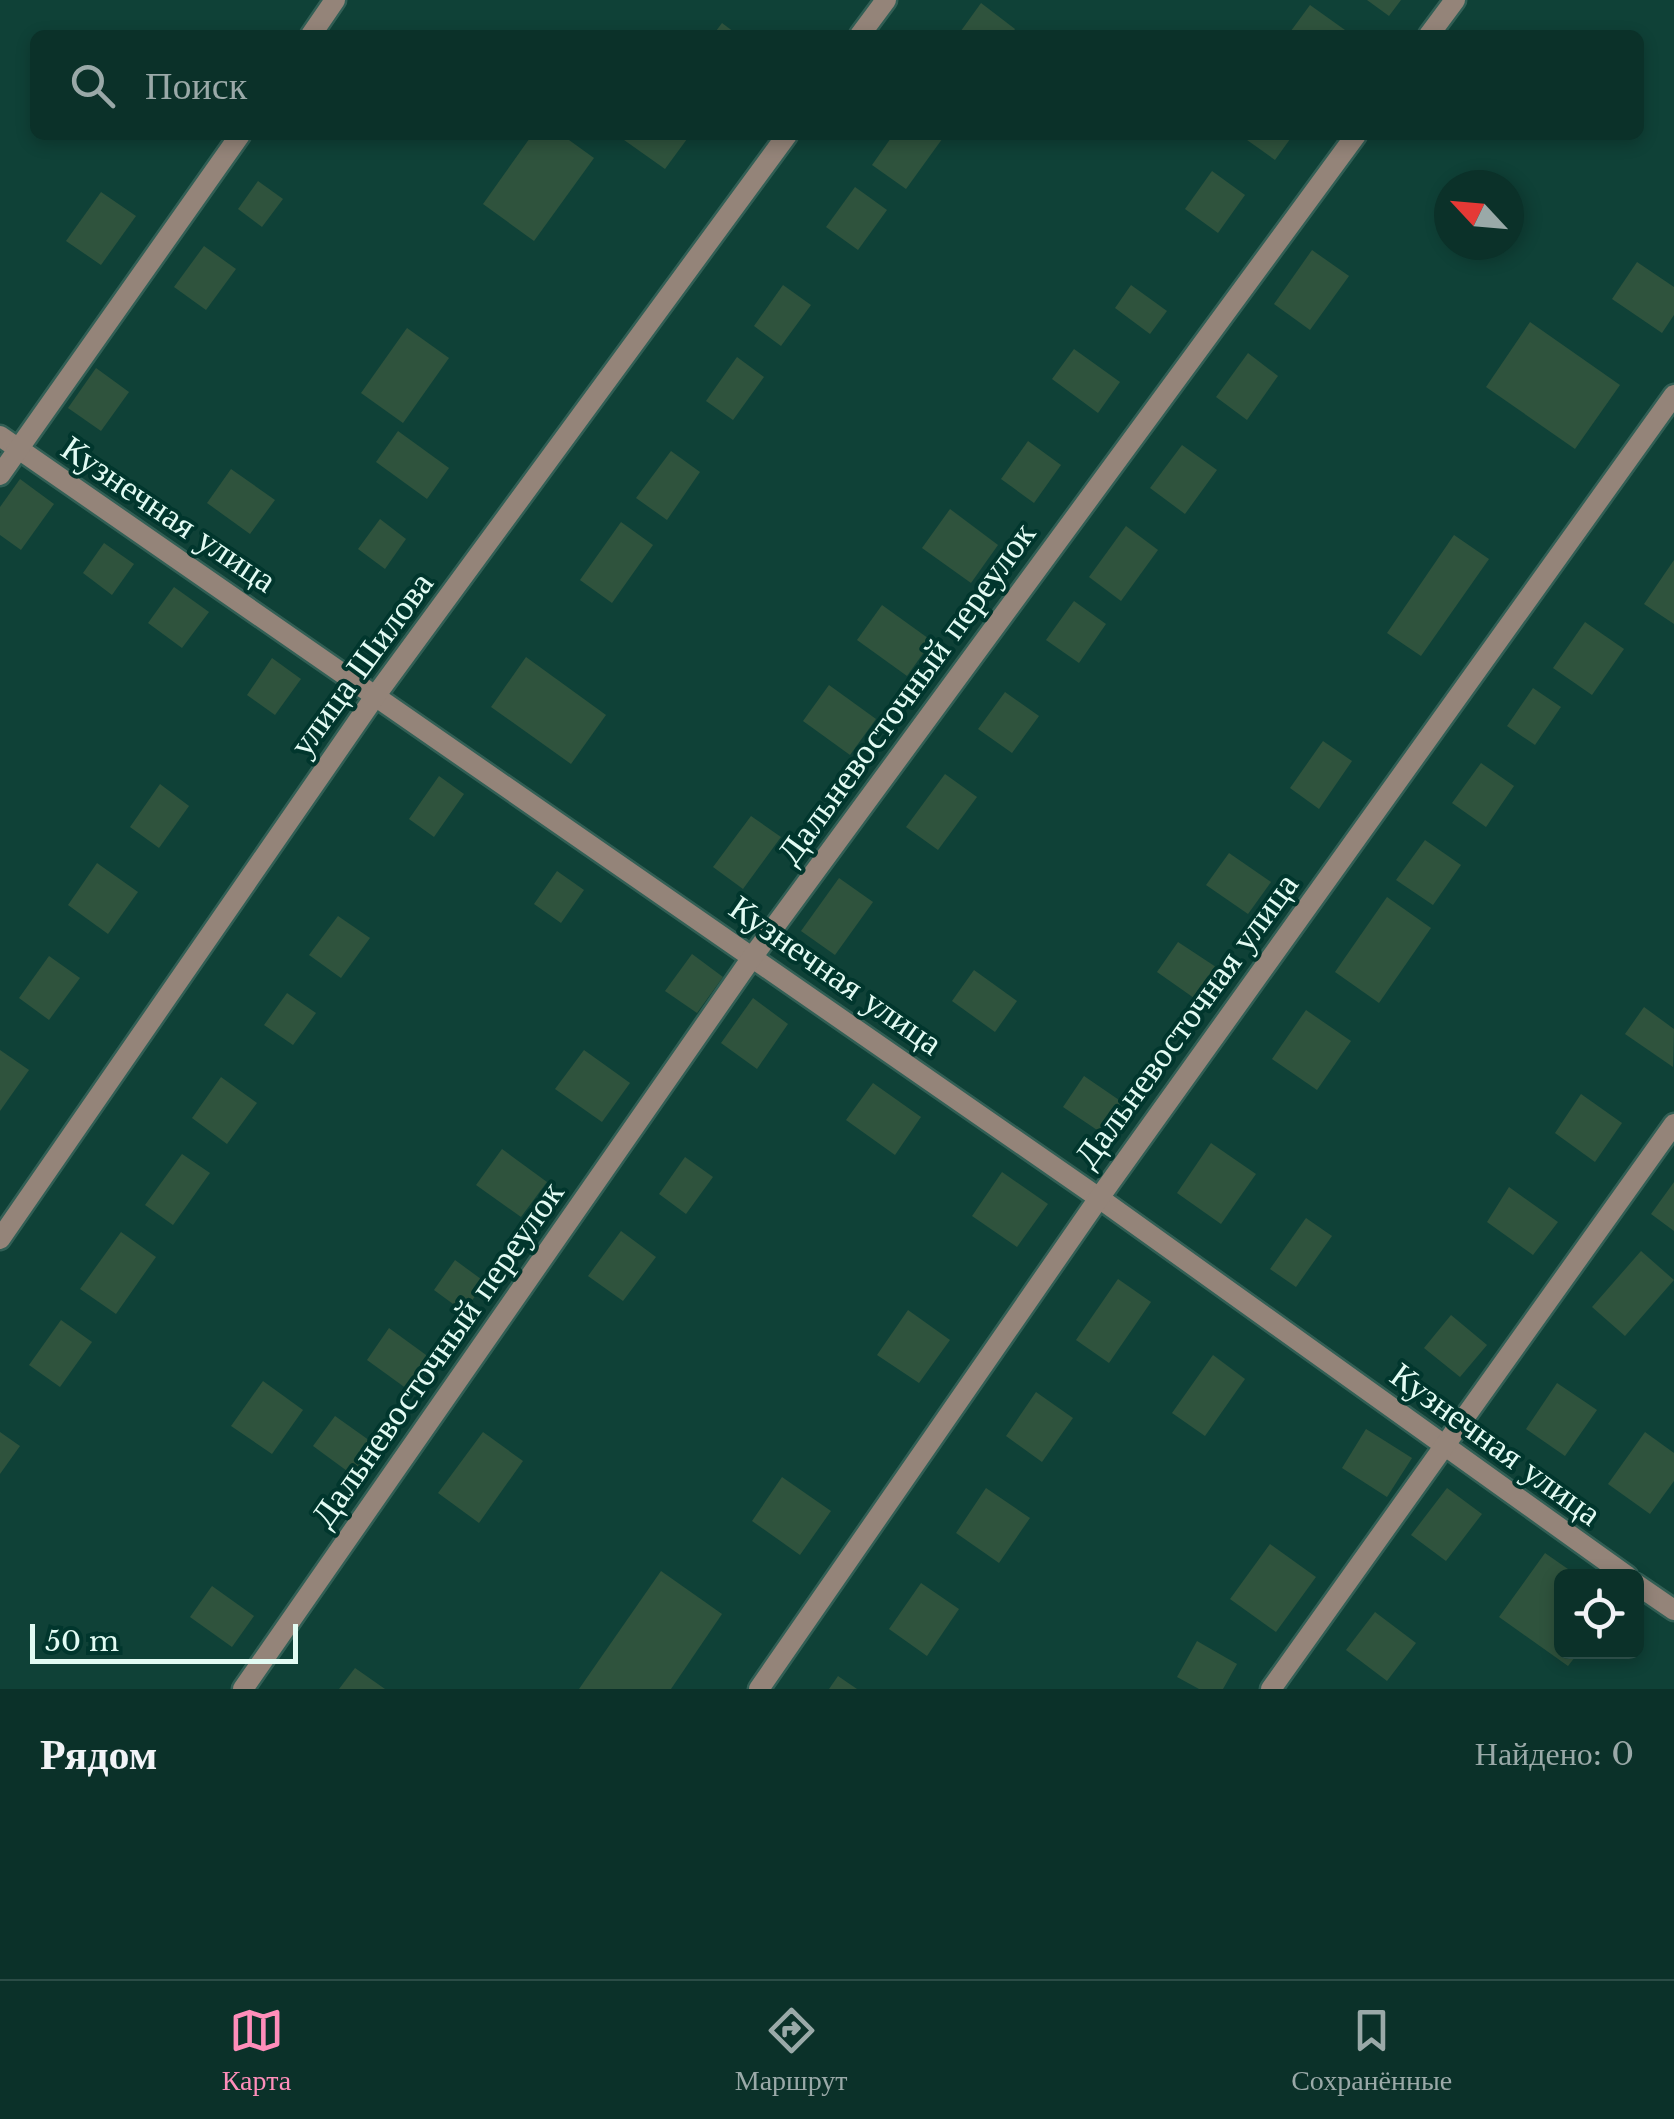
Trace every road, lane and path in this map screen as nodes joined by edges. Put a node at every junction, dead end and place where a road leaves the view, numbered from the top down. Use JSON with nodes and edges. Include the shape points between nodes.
{"nodes":[{"id":1,"x":335,"y":0,"type":"edge"},
{"id":2,"x":886,"y":0,"type":"edge"},
{"id":3,"x":1455,"y":0,"type":"edge"},
{"id":4,"x":314,"y":30,"type":"edge"},
{"id":5,"x":864,"y":30,"type":"edge"},
{"id":6,"x":1433,"y":30,"type":"edge"},
{"id":7,"x":236,"y":140,"type":"edge"},
{"id":8,"x":783,"y":140,"type":"edge"},
{"id":9,"x":1352,"y":140,"type":"edge"},
{"id":10,"x":1674,"y":395,"type":"edge"},
{"id":11,"x":0,"y":436,"type":"edge"},
{"id":12,"x":18,"y":450,"type":"junction"},
{"id":13,"x":0,"y":476,"type":"edge"},
{"id":14,"x":376,"y":695,"type":"junction"},
{"id":15,"x":753,"y":956,"type":"junction"},
{"id":16,"x":1674,"y":1124,"type":"edge"},
{"id":17,"x":1099,"y":1198,"type":"junction"},
{"id":18,"x":0,"y":1239,"type":"edge"},
{"id":19,"x":1442,"y":1445,"type":"junction"},
{"id":20,"x":1616,"y":1569,"type":"edge"},
{"id":21,"x":1644,"y":1589,"type":"edge"},
{"id":22,"x":1674,"y":1610,"type":"edge"},
{"id":23,"x":243,"y":1689,"type":"edge"},
{"id":24,"x":759,"y":1689,"type":"edge"},
{"id":25,"x":1270,"y":1689,"type":"edge"}],
"edges":[{"from":1,"to":4,"type":"street"},
{"from":2,"to":5,"type":"street"},
{"from":3,"to":6,"type":"street"},
{"from":7,"to":12,"type":"street"},
{"from":8,"to":14,"type":"street","name":"улица Шилова"},
{"from":9,"to":15,"type":"street","name":"Дальневосточный переулок"},
{"from":10,"to":17,"type":"street","name":"Дальневосточная улица"},
{"from":11,"to":12,"type":"street","name":"Кузнечная улица"},
{"from":12,"to":13,"type":"street"},
{"from":12,"to":14,"type":"street","name":"Кузнечная улица"},
{"from":14,"to":15,"type":"street","name":"Кузнечная улица"},
{"from":14,"to":18,"type":"street","name":"улица Шилова"},
{"from":15,"to":17,"type":"street","name":"Кузнечная улица"},
{"from":15,"to":23,"type":"street","name":"Дальневосточный переулок"},
{"from":16,"to":19,"type":"street"},
{"from":17,"to":19,"type":"street","name":"Кузнечная улица"},
{"from":17,"to":24,"type":"street","name":"Дальневосточная улица"},
{"from":19,"to":20,"type":"street","name":"Кузнечная улица"},
{"from":19,"to":25,"type":"street"},
{"from":21,"to":22,"type":"street"}]}
